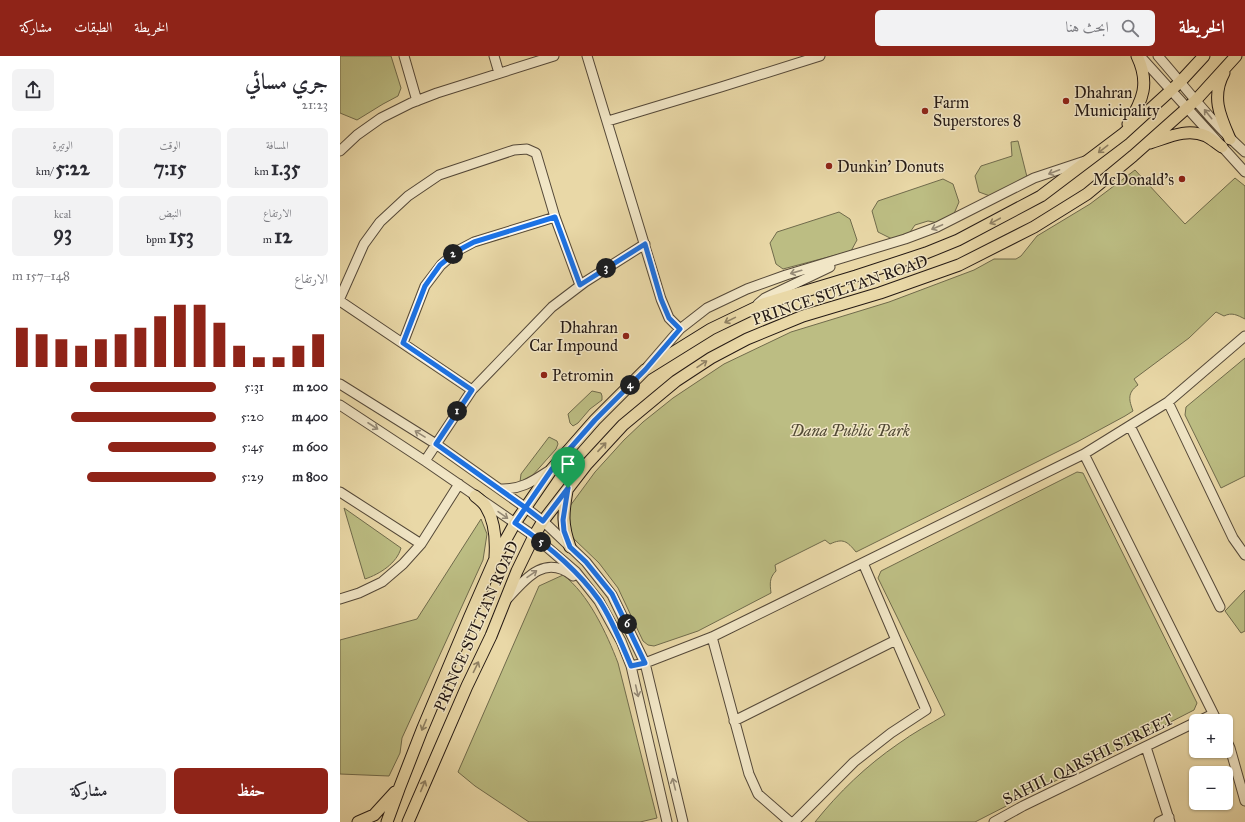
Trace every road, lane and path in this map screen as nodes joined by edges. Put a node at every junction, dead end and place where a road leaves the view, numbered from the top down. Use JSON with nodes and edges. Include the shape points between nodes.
{"nodes":[{"id":1,"x":404,"y":56,"type":"edge"},
{"id":2,"x":494,"y":56,"type":"edge"},
{"id":3,"x":554,"y":56,"type":"edge"},
{"id":4,"x":587,"y":56,"type":"edge"},
{"id":5,"x":820,"y":56,"type":"edge"},
{"id":6,"x":1137,"y":56,"type":"edge"},
{"id":7,"x":1140,"y":56,"type":"edge"},
{"id":8,"x":1158,"y":56,"type":"edge"},
{"id":9,"x":1204,"y":56,"type":"edge"},
{"id":10,"x":1233,"y":59,"type":"edge"},
{"id":11,"x":499,"y":73,"type":"junction"},
{"id":12,"x":1180,"y":82,"type":"junction"},
{"id":13,"x":1171,"y":90,"type":"junction"},
{"id":14,"x":1196,"y":100,"type":"junction"},
{"id":15,"x":417,"y":101,"type":"junction"},
{"id":16,"x":1187,"y":107,"type":"junction"},
{"id":17,"x":608,"y":121,"type":"junction"},
{"id":18,"x":1123,"y":134,"type":"junction"},
{"id":19,"x":1230,"y":139,"type":"junction"},
{"id":20,"x":1146,"y":145,"type":"junction"},
{"id":21,"x":1222,"y":148,"type":"junction"},
{"id":22,"x":340,"y":151,"type":"edge"},
{"id":23,"x":1245,"y":152,"type":"edge"},
{"id":24,"x":1091,"y":159,"type":"junction"},
{"id":25,"x":1245,"y":172,"type":"edge"},
{"id":26,"x":555,"y":217,"type":"junction"},
{"id":27,"x":645,"y":244,"type":"junction"},
{"id":28,"x":855,"y":255,"type":"junction"},
{"id":29,"x":580,"y":285,"type":"junction"},
{"id":30,"x":340,"y":298,"type":"edge"},
{"id":31,"x":340,"y":301,"type":"edge"},
{"id":32,"x":752,"y":309,"type":"junction"},
{"id":33,"x":680,"y":329,"type":"junction"},
{"id":34,"x":1245,"y":336,"type":"edge"},
{"id":35,"x":403,"y":343,"type":"junction"},
{"id":36,"x":645,"y":370,"type":"junction"},
{"id":37,"x":340,"y":384,"type":"edge"},
{"id":38,"x":472,"y":390,"type":"junction"},
{"id":39,"x":1168,"y":402,"type":"junction"},
{"id":40,"x":340,"y":405,"type":"edge"},
{"id":41,"x":1130,"y":426,"type":"junction"},
{"id":42,"x":436,"y":444,"type":"junction"},
{"id":43,"x":1084,"y":454,"type":"junction"},
{"id":44,"x":425,"y":461,"type":"junction"},
{"id":45,"x":553,"y":468,"type":"junction"},
{"id":46,"x":459,"y":484,"type":"junction"},
{"id":47,"x":568,"y":488,"type":"junction"},
{"id":48,"x":500,"y":489,"type":"junction"},
{"id":49,"x":340,"y":492,"type":"edge"},
{"id":50,"x":475,"y":496,"type":"junction"},
{"id":51,"x":526,"y":508,"type":"junction"},
{"id":52,"x":543,"y":521,"type":"junction"},
{"id":53,"x":515,"y":523,"type":"junction"},
{"id":54,"x":534,"y":536,"type":"junction"},
{"id":55,"x":421,"y":544,"type":"junction"},
{"id":56,"x":570,"y":547,"type":"junction"},
{"id":57,"x":1245,"y":555,"type":"edge"},
{"id":58,"x":494,"y":561,"type":"junction"},
{"id":59,"x":862,"y":563,"type":"junction"},
{"id":60,"x":591,"y":590,"type":"junction"},
{"id":61,"x":340,"y":599,"type":"edge"},
{"id":62,"x":505,"y":602,"type":"junction"},
{"id":63,"x":1220,"y":607,"type":"dead end"},
{"id":64,"x":712,"y":637,"type":"junction"},
{"id":65,"x":896,"y":640,"type":"junction"},
{"id":66,"x":645,"y":663,"type":"junction"},
{"id":67,"x":631,"y":666,"type":"junction"},
{"id":68,"x":1213,"y":714,"type":"edge"},
{"id":69,"x":734,"y":721,"type":"junction"},
{"id":70,"x":1189,"y":726,"type":"edge"},
{"id":71,"x":1146,"y":747,"type":"junction"},
{"id":72,"x":1233,"y":758,"type":"edge"},
{"id":73,"x":399,"y":789,"type":"junction"},
{"id":74,"x":1245,"y":801,"type":"edge"},
{"id":75,"x":413,"y":817,"type":"edge"},
{"id":76,"x":1169,"y":820,"type":"edge"},
{"id":77,"x":358,"y":822,"type":"edge"},
{"id":78,"x":387,"y":822,"type":"edge"},
{"id":79,"x":408,"y":822,"type":"edge"},
{"id":80,"x":667,"y":822,"type":"edge"},
{"id":81,"x":684,"y":822,"type":"edge"},
{"id":82,"x":790,"y":822,"type":"edge"},
{"id":83,"x":794,"y":822,"type":"edge"},
{"id":84,"x":994,"y":822,"type":"edge"},
{"id":85,"x":1159,"y":822,"type":"edge"}],
"edges":[{"from":1,"to":15,"type":"street"},
{"from":2,"to":11,"type":"street"},
{"from":3,"to":11,"type":"street"},
{"from":4,"to":17,"type":"street"},
{"from":5,"to":17,"type":"street"},
{"from":6,"to":18,"type":"main road","via":[[1143,73],[1143,93],[1138,109]]},
{"from":7,"to":13,"type":"street"},
{"from":8,"to":12,"type":"street"},
{"from":9,"to":12,"type":"main road","name":"PRINCE SULTAN ROAD"},
{"from":10,"to":14,"type":"main road","name":"PRINCE SULTAN ROAD"},
{"from":10,"to":19,"type":"main road","via":[[1219,83],[1217,103]]},
{"from":11,"to":15,"type":"street"},
{"from":12,"to":13,"type":"main road","name":"PRINCE SULTAN ROAD"},
{"from":12,"to":14,"type":"street"},
{"from":13,"to":16,"type":"street"},
{"from":13,"to":18,"type":"main road","name":"PRINCE SULTAN ROAD"},
{"from":14,"to":16,"type":"main road","name":"PRINCE SULTAN ROAD"},
{"from":19,"to":14,"type":"street","one_way":true},
{"from":15,"to":22,"type":"street","via":[[381,118]]},
{"from":16,"to":20,"type":"main road","name":"PRINCE SULTAN ROAD"},
{"from":16,"to":21,"type":"street"},
{"from":17,"to":27,"type":"street"},
{"from":18,"to":24,"type":"main road","name":"PRINCE SULTAN ROAD","one_way":true},
{"from":19,"to":23,"type":"street"},
{"from":20,"to":21,"type":"main road","via":[[1189,132],[1206,136]]},
{"from":47,"to":20,"type":"main road","name":"PRINCE SULTAN ROAD","one_way":true,"via":[[623,425],[676,381],[711,358],[747,339],[803,316],[880,294],[959,265],[1034,227],[1086,194]]},
{"from":21,"to":25,"type":"street"},
{"from":24,"to":28,"type":"street","one_way":true,"via":[[1034,178],[937,227]]},
{"from":24,"to":32,"type":"main road","name":"PRINCE SULTAN ROAD","one_way":true,"via":[[1040,196],[958,240],[891,265]]},
{"from":26,"to":29,"type":"street"},
{"from":26,"to":30,"type":"street","via":[[536,153],[527,149],[514,150],[440,175],[408,196],[380,222],[364,244]]},
{"from":26,"to":35,"type":"street","via":[[474,242],[457,251],[440,265],[425,286]]},
{"from":27,"to":29,"type":"street"},
{"from":27,"to":33,"type":"street","via":[[661,299],[669,318]]},
{"from":28,"to":32,"type":"street","via":[[765,298]]},
{"from":28,"to":33,"type":"street","one_way":true,"via":[[747,289],[707,308]]},
{"from":29,"to":38,"type":"street","via":[[552,307]]},
{"from":31,"to":35,"type":"street"},
{"from":32,"to":36,"type":"main road","name":"PRINCE SULTAN ROAD","one_way":true,"via":[[711,329]]},
{"from":33,"to":36,"type":"street"},
{"from":34,"to":39,"type":"street"},
{"from":35,"to":38,"type":"street"},
{"from":36,"to":45,"type":"main road","name":"PRINCE SULTAN ROAD","via":[[595,420]]},
{"from":42,"to":37,"type":"street","one_way":true},
{"from":38,"to":42,"type":"street"},
{"from":39,"to":41,"type":"street"},
{"from":39,"to":57,"type":"street","via":[[1233,538]]},
{"from":40,"to":44,"type":"street","one_way":true},
{"from":41,"to":43,"type":"street"},
{"from":41,"to":63,"type":"street"},
{"from":42,"to":44,"type":"street"},
{"from":42,"to":48,"type":"street"},
{"from":43,"to":59,"type":"street"},
{"from":43,"to":68,"type":"street"},
{"from":44,"to":46,"type":"street"},
{"from":45,"to":48,"type":"street","via":[[525,486]]},
{"from":45,"to":51,"type":"main road","name":"PRINCE SULTAN ROAD"},
{"from":46,"to":50,"type":"street"},
{"from":46,"to":55,"type":"street"},
{"from":47,"to":52,"type":"main road","name":"PRINCE SULTAN ROAD"},
{"from":47,"to":56,"type":"main road","via":[[563,520]]},
{"from":48,"to":51,"type":"street"},
{"from":49,"to":55,"type":"street"},
{"from":50,"to":53,"type":"street","one_way":true},
{"from":50,"to":58,"type":"main road","via":[[486,506],[492,522],[496,547]]},
{"from":51,"to":52,"type":"street"},
{"from":51,"to":53,"type":"main road","name":"PRINCE SULTAN ROAD"},
{"from":52,"to":54,"type":"main road","name":"PRINCE SULTAN ROAD"},
{"from":52,"to":56,"type":"street"},
{"from":53,"to":54,"type":"street"},
{"from":53,"to":58,"type":"main road","name":"PRINCE SULTAN ROAD"},
{"from":54,"to":60,"type":"street","via":[[576,572]]},
{"from":54,"to":62,"type":"main road","name":"PRINCE SULTAN ROAD"},
{"from":55,"to":61,"type":"street","via":[[382,582]]},
{"from":56,"to":66,"type":"street","via":[[612,594]]},
{"from":58,"to":73,"type":"main road","name":"PRINCE SULTAN ROAD","one_way":true},
{"from":59,"to":64,"type":"street"},
{"from":59,"to":65,"type":"street"},
{"from":62,"to":60,"type":"street","one_way":true,"via":[[525,579],[542,568],[552,567],[567,571]]},
{"from":60,"to":67,"type":"street","via":[[621,641]]},
{"from":75,"to":62,"type":"main road","name":"PRINCE SULTAN ROAD","one_way":true},
{"from":64,"to":66,"type":"street"},
{"from":64,"to":69,"type":"street"},
{"from":65,"to":69,"type":"street"},
{"from":65,"to":83,"type":"street","via":[[926,710],[854,762]]},
{"from":66,"to":67,"type":"street"},
{"from":81,"to":66,"type":"street","one_way":true},
{"from":67,"to":80,"type":"street","one_way":true},
{"from":69,"to":82,"type":"street","via":[[749,774],[758,794]]},
{"from":70,"to":71,"type":"street","name":"SAHIL QARSHI STREET"},
{"from":71,"to":76,"type":"street"},
{"from":71,"to":84,"type":"street","name":"SAHIL QARSHI STREET"},
{"from":72,"to":74,"type":"street"},
{"from":73,"to":77,"type":"main road","via":[[374,815]]},
{"from":73,"to":78,"type":"main road","name":"PRINCE SULTAN ROAD"},
{"from":75,"to":79,"type":"main road","name":"PRINCE SULTAN ROAD"},
{"from":76,"to":85,"type":"street"}]}
